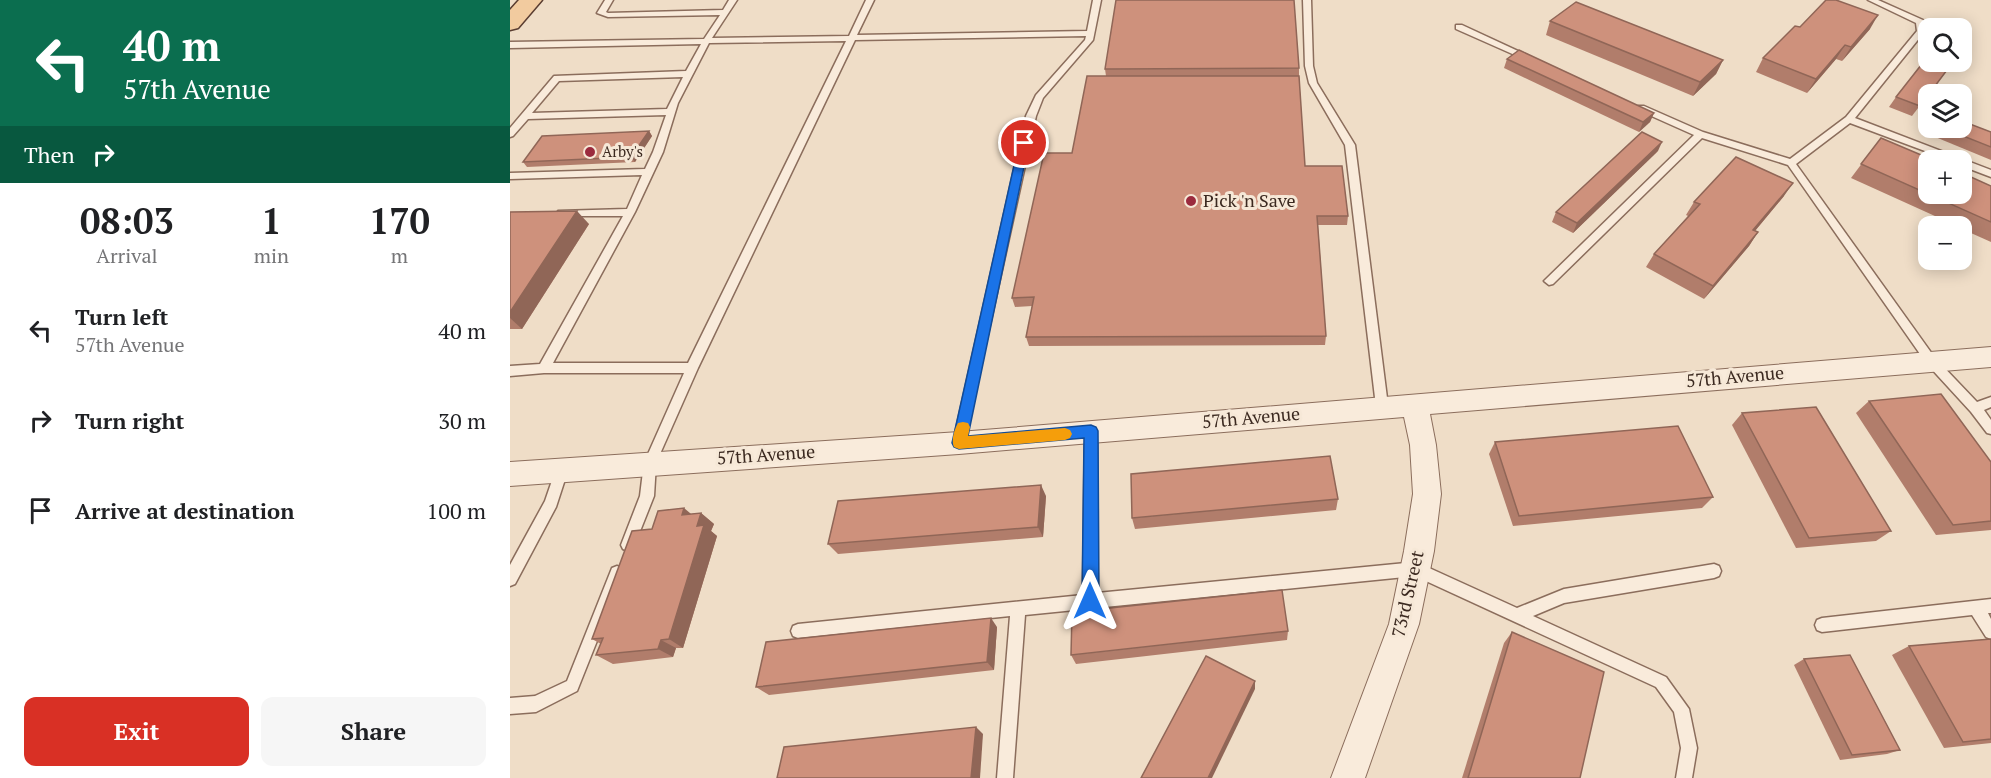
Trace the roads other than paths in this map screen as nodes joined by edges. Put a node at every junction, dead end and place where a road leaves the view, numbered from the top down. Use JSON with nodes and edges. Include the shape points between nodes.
{"nodes":[{"id":1,"x":517,"y":0,"type":"edge"},
{"id":2,"x":531,"y":0,"type":"edge"},
{"id":3,"x":609,"y":0,"type":"edge"},
{"id":4,"x":733,"y":0,"type":"edge"},
{"id":5,"x":870,"y":0,"type":"edge"},
{"id":6,"x":1097,"y":0,"type":"edge"},
{"id":7,"x":1307,"y":0,"type":"edge"},
{"id":8,"x":1872,"y":0,"type":"edge"},
{"id":9,"x":725,"y":12,"type":"junction"},
{"id":10,"x":510,"y":14,"type":"edge"},
{"id":11,"x":510,"y":23,"type":"edge"},
{"id":12,"x":1459,"y":27,"type":"dead end"},
{"id":13,"x":1090,"y":33,"type":"junction"},
{"id":14,"x":852,"y":37,"type":"junction"},
{"id":15,"x":707,"y":40,"type":"junction"},
{"id":16,"x":510,"y":45,"type":"edge"},
{"id":17,"x":1543,"y":64,"type":"edge"},
{"id":18,"x":689,"y":74,"type":"junction"},
{"id":19,"x":1627,"y":102,"type":"edge"},
{"id":20,"x":671,"y":112,"type":"junction"},
{"id":21,"x":525,"y":116,"type":"junction"},
{"id":22,"x":1850,"y":119,"type":"junction"},
{"id":23,"x":510,"y":134,"type":"edge"},
{"id":24,"x":1700,"y":134,"type":"junction"},
{"id":25,"x":1931,"y":150,"type":"edge"},
{"id":26,"x":1791,"y":164,"type":"junction"},
{"id":27,"x":1972,"y":167,"type":"edge"},
{"id":28,"x":649,"y":172,"type":"junction"},
{"id":29,"x":1991,"y":174,"type":"edge"},
{"id":30,"x":510,"y":176,"type":"edge"},
{"id":31,"x":630,"y":212,"type":"junction"},
{"id":32,"x":554,"y":213,"type":"edge"},
{"id":33,"x":1549,"y":281,"type":"dead end"},
{"id":34,"x":1991,"y":357,"type":"edge"},
{"id":35,"x":1931,"y":362,"type":"junction"},
{"id":36,"x":544,"y":368,"type":"junction"},
{"id":37,"x":692,"y":368,"type":"junction"},
{"id":38,"x":510,"y":371,"type":"edge"},
{"id":39,"x":1991,"y":402,"type":"edge"},
{"id":40,"x":1415,"y":404,"type":"junction"},
{"id":41,"x":1382,"y":406,"type":"junction"},
{"id":42,"x":1975,"y":408,"type":"junction"},
{"id":43,"x":1991,"y":429,"type":"edge"},
{"id":44,"x":1091,"y":431,"type":"junction"},
{"id":45,"x":959,"y":443,"type":"junction"},
{"id":46,"x":650,"y":463,"type":"junction"},
{"id":47,"x":562,"y":470,"type":"junction"},
{"id":48,"x":510,"y":474,"type":"edge"},
{"id":49,"x":1416,"y":568,"type":"junction"},
{"id":50,"x":1714,"y":571,"type":"dead end"},
{"id":51,"x":510,"y":579,"type":"edge"},
{"id":52,"x":1090,"y":601,"type":"junction"},
{"id":53,"x":1984,"y":607,"type":"edge"},
{"id":54,"x":1018,"y":608,"type":"junction"},
{"id":55,"x":1517,"y":615,"type":"junction"},
{"id":56,"x":1822,"y":624,"type":"dead end"},
{"id":57,"x":798,"y":631,"type":"dead end"},
{"id":58,"x":1991,"y":632,"type":"edge"},
{"id":59,"x":510,"y":706,"type":"edge"},
{"id":60,"x":1005,"y":778,"type":"edge"},
{"id":61,"x":1348,"y":778,"type":"edge"},
{"id":62,"x":1684,"y":778,"type":"edge"}],
"edges":[{"from":1,"to":10,"type":"main road"},
{"from":2,"to":11,"type":"main road"},
{"from":3,"to":9,"type":"lane","via":[[600,13]]},
{"from":4,"to":9,"type":"lane"},
{"from":5,"to":14,"type":"lane"},
{"from":6,"to":13,"type":"lane"},
{"from":7,"to":41,"type":"lane","via":[[1313,83],[1350,145]]},
{"from":8,"to":22,"type":"lane","via":[[1920,22],[1921,31]]},
{"from":9,"to":15,"type":"lane"},
{"from":12,"to":17,"type":"lane"},
{"from":13,"to":14,"type":"lane"},
{"from":13,"to":45,"type":"lane","via":[[1089,40],[1039,98],[1031,116]]},
{"from":14,"to":15,"type":"lane"},
{"from":14,"to":37,"type":"lane"},
{"from":15,"to":16,"type":"lane"},
{"from":15,"to":18,"type":"lane"},
{"from":18,"to":20,"type":"lane"},
{"from":18,"to":21,"type":"lane","via":[[557,78]]},
{"from":19,"to":24,"type":"lane"},
{"from":20,"to":21,"type":"lane"},
{"from":20,"to":28,"type":"lane"},
{"from":21,"to":23,"type":"lane"},
{"from":22,"to":25,"type":"lane"},
{"from":22,"to":26,"type":"lane"},
{"from":24,"to":26,"type":"lane"},
{"from":24,"to":33,"type":"lane"},
{"from":26,"to":35,"type":"lane"},
{"from":27,"to":29,"type":"lane"},
{"from":28,"to":30,"type":"lane"},
{"from":28,"to":31,"type":"lane"},
{"from":31,"to":32,"type":"lane"},
{"from":31,"to":36,"type":"lane"},
{"from":34,"to":35,"type":"street","name":"57th Avenue"},
{"from":35,"to":40,"type":"street","name":"57th Avenue"},
{"from":35,"to":42,"type":"lane"},
{"from":36,"to":37,"type":"lane"},
{"from":36,"to":38,"type":"lane"},
{"from":37,"to":46,"type":"lane"},
{"from":39,"to":42,"type":"lane"},
{"from":40,"to":41,"type":"street","name":"57th Avenue"},
{"from":40,"to":49,"type":"street","name":"73rd Street","via":[[1427,494]]},
{"from":41,"to":44,"type":"street","name":"57th Avenue"},
{"from":42,"to":43,"type":"lane"},
{"from":44,"to":45,"type":"street","name":"57th Avenue"},
{"from":44,"to":52,"type":"lane"},
{"from":45,"to":46,"type":"street","name":"57th Avenue"},
{"from":46,"to":47,"type":"street","name":"57th Avenue"},
{"from":46,"to":59,"type":"lane","via":[[647,496],[572,686],[536,704]]},
{"from":47,"to":48,"type":"street","name":"57th Avenue"},
{"from":47,"to":51,"type":"lane","via":[[551,502]]},
{"from":49,"to":52,"type":"lane"},
{"from":49,"to":55,"type":"lane"},
{"from":49,"to":61,"type":"street","name":"73rd Street","via":[[1404,624]]},
{"from":50,"to":55,"type":"lane","via":[[1564,596]]},
{"from":52,"to":54,"type":"lane"},
{"from":53,"to":56,"type":"lane"},
{"from":53,"to":58,"type":"lane"},
{"from":54,"to":57,"type":"lane"},
{"from":54,"to":60,"type":"lane"},
{"from":55,"to":62,"type":"lane","via":[[1661,682],[1681,709],[1689,748]]}]}
